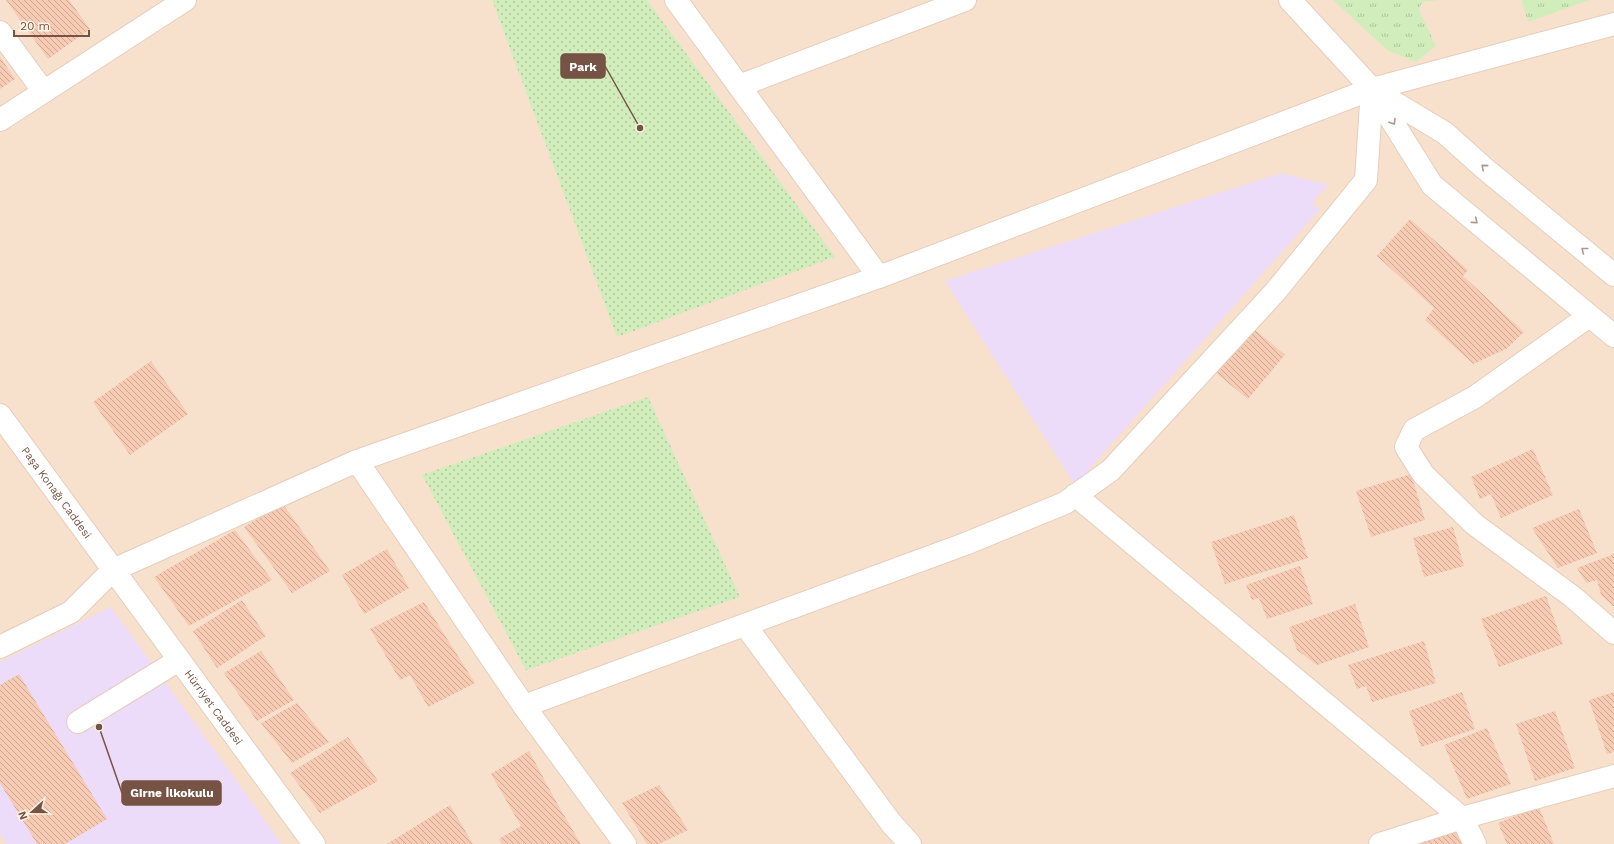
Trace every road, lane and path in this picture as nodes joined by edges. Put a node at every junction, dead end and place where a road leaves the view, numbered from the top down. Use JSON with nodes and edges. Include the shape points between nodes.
{"nodes":[{"id":1,"x":185,"y":0,"type":"edge"},
{"id":2,"x":676,"y":0,"type":"edge"},
{"id":3,"x":962,"y":0,"type":"edge"},
{"id":4,"x":1290,"y":0,"type":"edge"},
{"id":5,"x":1614,"y":24,"type":"edge"},
{"id":6,"x":0,"y":32,"type":"edge"},
{"id":7,"x":739,"y":86,"type":"junction"},
{"id":8,"x":1372,"y":89,"type":"junction"},
{"id":9,"x":44,"y":92,"type":"junction"},
{"id":10,"x":0,"y":120,"type":"edge"},
{"id":11,"x":1614,"y":275,"type":"edge"},
{"id":12,"x":879,"y":277,"type":"junction"},
{"id":13,"x":1589,"y":316,"type":"junction"},
{"id":14,"x":1614,"y":336,"type":"edge"},
{"id":15,"x":0,"y":415,"type":"edge"},
{"id":16,"x":357,"y":461,"type":"junction"},
{"id":17,"x":1075,"y":495,"type":"junction"},
{"id":18,"x":113,"y":570,"type":"junction"},
{"id":19,"x":745,"y":625,"type":"junction"},
{"id":20,"x":1614,"y":633,"type":"edge"},
{"id":21,"x":0,"y":647,"type":"edge"},
{"id":22,"x":179,"y":660,"type":"junction"},
{"id":23,"x":524,"y":706,"type":"junction"},
{"id":24,"x":78,"y":722,"type":"dead end"},
{"id":25,"x":1614,"y":776,"type":"edge"},
{"id":26,"x":1462,"y":818,"type":"junction"},
{"id":27,"x":314,"y":844,"type":"edge"},
{"id":28,"x":625,"y":844,"type":"edge"},
{"id":29,"x":910,"y":844,"type":"edge"},
{"id":30,"x":1380,"y":844,"type":"edge"},
{"id":31,"x":1475,"y":844,"type":"edge"}],
"edges":[{"from":1,"to":9,"type":"street"},
{"from":2,"to":7,"type":"street"},
{"from":3,"to":7,"type":"street"},
{"from":4,"to":8,"type":"street"},
{"from":5,"to":8,"type":"street"},
{"from":6,"to":9,"type":"street"},
{"from":7,"to":12,"type":"street"},
{"from":11,"to":8,"type":"street","one_way":true,"via":[[1445,133]]},
{"from":8,"to":12,"type":"street"},
{"from":8,"to":13,"type":"street","one_way":true,"via":[[1432,185]]},
{"from":8,"to":17,"type":"street","via":[[1366,180],[1275,292],[1122,459],[1111,470]]},
{"from":9,"to":10,"type":"street"},
{"from":12,"to":16,"type":"street"},
{"from":13,"to":14,"type":"street"},
{"from":13,"to":20,"type":"street","via":[[1476,397],[1414,430],[1406,447],[1423,474],[1474,524],[1573,597]]},
{"from":15,"to":18,"type":"street","name":"Paşa Konağı Caddesi"},
{"from":16,"to":18,"type":"street"},
{"from":16,"to":23,"type":"street"},
{"from":17,"to":19,"type":"street","via":[[1065,503],[965,544]]},
{"from":17,"to":26,"type":"street"},
{"from":18,"to":21,"type":"street","via":[[71,612]]},
{"from":18,"to":22,"type":"street","name":"Hürriyet Caddesi"},
{"from":19,"to":23,"type":"street"},
{"from":19,"to":29,"type":"street","via":[[890,823]]},
{"from":22,"to":24,"type":"street"},
{"from":22,"to":27,"type":"street","name":"Hürriyet Caddesi"},
{"from":23,"to":28,"type":"street"},
{"from":25,"to":26,"type":"street"},
{"from":26,"to":30,"type":"street"},
{"from":26,"to":31,"type":"street"}]}
